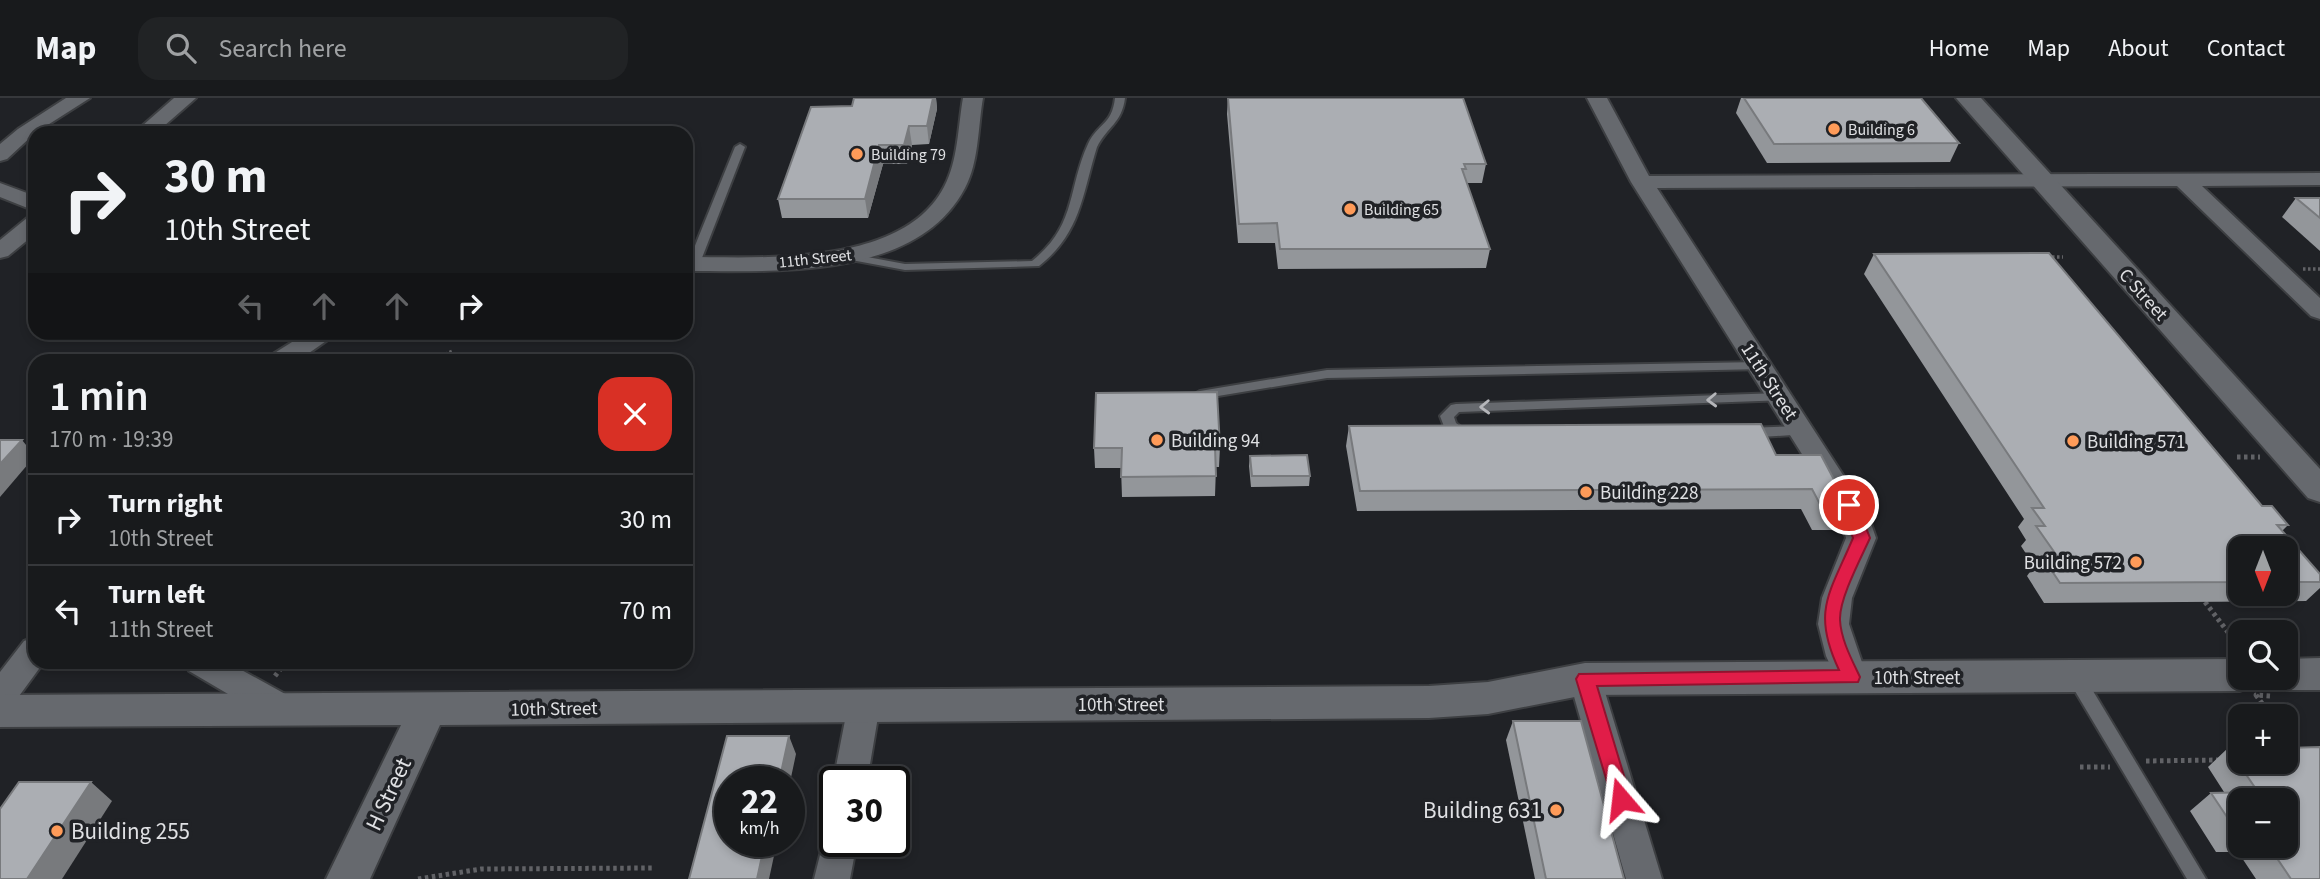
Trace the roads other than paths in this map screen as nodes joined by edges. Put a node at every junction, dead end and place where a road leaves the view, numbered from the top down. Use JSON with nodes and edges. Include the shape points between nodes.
{"nodes":[{"id":1,"x":79,"y":98,"type":"edge"},
{"id":2,"x":186,"y":98,"type":"edge"},
{"id":3,"x":973,"y":98,"type":"edge"},
{"id":4,"x":1120,"y":98,"type":"edge"},
{"id":5,"x":1597,"y":98,"type":"edge"},
{"id":6,"x":1968,"y":98,"type":"edge"},
{"id":7,"x":36,"y":126,"type":"edge"},
{"id":8,"x":152,"y":126,"type":"edge"},
{"id":9,"x":28,"y":131,"type":"edge"},
{"id":10,"x":740,"y":147,"type":"dead end"},
{"id":11,"x":0,"y":155,"type":"edge"},
{"id":12,"x":2182,"y":179,"type":"junction"},
{"id":13,"x":2320,"y":179,"type":"edge"},
{"id":14,"x":2043,"y":181,"type":"junction"},
{"id":15,"x":1642,"y":182,"type":"junction"},
{"id":16,"x":0,"y":190,"type":"edge"},
{"id":17,"x":28,"y":201,"type":"edge"},
{"id":18,"x":28,"y":229,"type":"edge"},
{"id":19,"x":0,"y":251,"type":"edge"},
{"id":20,"x":693,"y":256,"type":"edge"},
{"id":21,"x":846,"y":257,"type":"junction"},
{"id":22,"x":693,"y":263,"type":"edge"},
{"id":23,"x":2320,"y":311,"type":"edge"},
{"id":24,"x":314,"y":340,"type":"edge"},
{"id":25,"x":292,"y":354,"type":"edge"},
{"id":26,"x":1760,"y":366,"type":"junction"},
{"id":27,"x":1185,"y":397,"type":"edge"},
{"id":28,"x":1780,"y":397,"type":"junction"},
{"id":29,"x":1802,"y":431,"type":"junction"},
{"id":30,"x":1735,"y":433,"type":"edge"},
{"id":31,"x":1472,"y":434,"type":"edge"},
{"id":32,"x":2320,"y":490,"type":"edge"},
{"id":33,"x":28,"y":659,"type":"edge"},
{"id":34,"x":212,"y":669,"type":"edge"},
{"id":35,"x":2228,"y":674,"type":"edge"},
{"id":36,"x":2298,"y":674,"type":"edge"},
{"id":37,"x":2320,"y":674,"type":"edge"},
{"id":38,"x":2074,"y":676,"type":"junction"},
{"id":39,"x":1851,"y":677,"type":"junction"},
{"id":40,"x":1585,"y":679,"type":"junction"},
{"id":41,"x":0,"y":697,"type":"edge"},
{"id":42,"x":864,"y":705,"type":"junction"},
{"id":43,"x":428,"y":709,"type":"junction"},
{"id":44,"x":285,"y":710,"type":"junction"},
{"id":45,"x":0,"y":711,"type":"edge"},
{"id":46,"x":853,"y":766,"type":"edge"},
{"id":47,"x":836,"y":857,"type":"edge"},
{"id":48,"x":348,"y":879,"type":"edge"},
{"id":49,"x":832,"y":879,"type":"edge"},
{"id":50,"x":1644,"y":879,"type":"edge"},
{"id":51,"x":2197,"y":879,"type":"edge"}],
"edges":[{"from":1,"to":7,"type":"street"},
{"from":2,"to":8,"type":"street"},
{"from":3,"to":21,"type":"street","name":"11th Street","via":[[958,176],[942,206],[895,240]]},
{"from":4,"to":21,"type":"lane","via":[[1119,115],[1093,144],[1071,227],[1035,264],[905,267]]},
{"from":5,"to":15,"type":"street","name":"11th Street"},
{"from":6,"to":14,"type":"street","name":"C Street"},
{"from":9,"to":11,"type":"street"},
{"from":10,"to":20,"type":"lane"},
{"from":12,"to":13,"type":"street"},
{"from":12,"to":14,"type":"street"},
{"from":12,"to":23,"type":"street"},
{"from":14,"to":15,"type":"street"},
{"from":14,"to":32,"type":"street","name":"C Street"},
{"from":15,"to":26,"type":"street","name":"11th Street"},
{"from":16,"to":17,"type":"street"},
{"from":18,"to":19,"type":"street"},
{"from":21,"to":22,"type":"street","name":"11th Street"},
{"from":24,"to":25,"type":"street"},
{"from":26,"to":27,"type":"lane","via":[[1327,374]]},
{"from":26,"to":28,"type":"street","name":"11th Street"},
{"from":28,"to":29,"type":"street","name":"11th Street"},
{"from":28,"to":31,"type":"lane","one_way":true,"via":[[1456,408],[1447,416],[1459,434]]},
{"from":29,"to":30,"type":"lane"},
{"from":29,"to":39,"type":"street","name":"11th Street","via":[[1843,495],[1861,538],[1831,620]]},
{"from":33,"to":41,"type":"street"},
{"from":34,"to":44,"type":"street"},
{"from":35,"to":38,"type":"street","name":"10th Street"},
{"from":36,"to":37,"type":"street"},
{"from":38,"to":39,"type":"street","name":"10th Street"},
{"from":38,"to":51,"type":"lane"},
{"from":39,"to":40,"type":"street","name":"10th Street"},
{"from":40,"to":42,"type":"street","name":"10th Street","via":[[1488,698],[1429,702]]},
{"from":40,"to":50,"type":"street"},
{"from":42,"to":43,"type":"street","name":"10th Street"},
{"from":42,"to":46,"type":"street"},
{"from":43,"to":44,"type":"street","name":"10th Street"},
{"from":43,"to":48,"type":"street","name":"H Street"},
{"from":44,"to":45,"type":"street","name":"10th Street"},
{"from":47,"to":49,"type":"street"}]}
